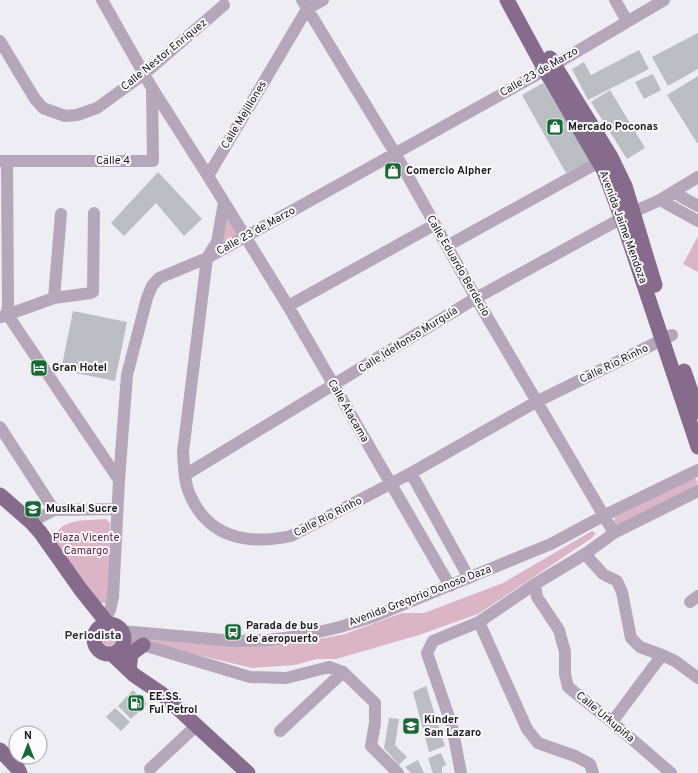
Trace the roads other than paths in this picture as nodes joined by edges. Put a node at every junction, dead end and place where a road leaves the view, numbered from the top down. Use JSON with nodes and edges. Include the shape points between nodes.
{"nodes":[{"id":1,"x":102,"y":0,"type":"edge"},
{"id":2,"x":323,"y":0,"type":"edge"},
{"id":3,"x":507,"y":0,"type":"edge"},
{"id":4,"x":517,"y":0,"type":"edge"},
{"id":5,"x":615,"y":0,"type":"edge"},
{"id":6,"x":664,"y":0,"type":"edge"},
{"id":7,"x":224,"y":5,"type":"dead end"},
{"id":8,"x":305,"y":5,"type":"edge"},
{"id":9,"x":627,"y":21,"type":"junction"},
{"id":10,"x":0,"y":41,"type":"edge"},
{"id":11,"x":549,"y":67,"type":"junction"},
{"id":12,"x":144,"y":74,"type":"junction"},
{"id":13,"x":152,"y":88,"type":"junction"},
{"id":14,"x":396,"y":153,"type":"junction"},
{"id":15,"x":3,"y":161,"type":"edge"},
{"id":16,"x":599,"y":162,"type":"junction"},
{"id":17,"x":208,"y":176,"type":"junction"},
{"id":18,"x":698,"y":177,"type":"edge"},
{"id":19,"x":673,"y":192,"type":"junction"},
{"id":20,"x":660,"y":200,"type":"junction"},
{"id":21,"x":224,"y":202,"type":"junction"},
{"id":22,"x":698,"y":206,"type":"edge"},
{"id":23,"x":94,"y":213,"type":"dead end"},
{"id":24,"x":61,"y":214,"type":"dead end"},
{"id":25,"x":628,"y":216,"type":"junction"},
{"id":26,"x":698,"y":221,"type":"edge"},
{"id":27,"x":434,"y":225,"type":"junction"},
{"id":28,"x":245,"y":237,"type":"junction"},
{"id":29,"x":447,"y":246,"type":"junction"},
{"id":30,"x":207,"y":258,"type":"junction"},
{"id":31,"x":54,"y":298,"type":"junction"},
{"id":32,"x":476,"y":298,"type":"junction"},
{"id":33,"x":288,"y":306,"type":"junction"},
{"id":34,"x":3,"y":316,"type":"edge"},
{"id":35,"x":667,"y":337,"type":"junction"},
{"id":36,"x":333,"y":386,"type":"junction"},
{"id":37,"x":691,"y":395,"type":"edge"},
{"id":38,"x":536,"y":402,"type":"junction"},
{"id":39,"x":698,"y":412,"type":"edge"},
{"id":40,"x":0,"y":427,"type":"edge"},
{"id":41,"x":698,"y":446,"type":"edge"},
{"id":42,"x":698,"y":470,"type":"edge"},
{"id":43,"x":412,"y":473,"type":"junction"},
{"id":44,"x":185,"y":475,"type":"junction"},
{"id":45,"x":119,"y":480,"type":"junction"},
{"id":46,"x":391,"y":484,"type":"junction"},
{"id":47,"x":698,"y":491,"type":"edge"},
{"id":48,"x":0,"y":495,"type":"edge"},
{"id":49,"x":117,"y":509,"type":"junction"},
{"id":50,"x":54,"y":510,"type":"junction"},
{"id":51,"x":603,"y":516,"type":"junction"},
{"id":52,"x":31,"y":522,"type":"junction"},
{"id":53,"x":614,"y":533,"type":"junction"},
{"id":54,"x":585,"y":554,"type":"junction"},
{"id":55,"x":469,"y":578,"type":"junction"},
{"id":56,"x":535,"y":584,"type":"junction"},
{"id":57,"x":450,"y":586,"type":"junction"},
{"id":58,"x":479,"y":622,"type":"junction"},
{"id":59,"x":112,"y":629,"type":"junction"},
{"id":60,"x":143,"y":645,"type":"junction"},
{"id":61,"x":112,"y":654,"type":"junction"},
{"id":62,"x":662,"y":655,"type":"junction"},
{"id":63,"x":129,"y":670,"type":"junction"},
{"id":64,"x":343,"y":672,"type":"junction"},
{"id":65,"x":698,"y":678,"type":"edge"},
{"id":66,"x":612,"y":722,"type":"junction"},
{"id":67,"x":196,"y":726,"type":"junction"},
{"id":68,"x":280,"y":731,"type":"dead end"},
{"id":69,"x":0,"y":750,"type":"edge"},
{"id":70,"x":150,"y":769,"type":"dead end"},
{"id":71,"x":20,"y":773,"type":"edge"},
{"id":72,"x":248,"y":773,"type":"edge"},
{"id":73,"x":398,"y":773,"type":"edge"},
{"id":74,"x":461,"y":773,"type":"edge"},
{"id":75,"x":593,"y":773,"type":"edge"},
{"id":76,"x":671,"y":773,"type":"edge"}],
"edges":[{"from":1,"to":12,"type":"street"},
{"from":2,"to":8,"type":"street","name":"Calle Mejillones"},
{"from":3,"to":11,"type":"main road","name":"Avenida Jaime Mendoza"},
{"from":4,"to":11,"type":"main road","name":"Avenida Jaime Mendoza"},
{"from":5,"to":9,"type":"street"},
{"from":6,"to":9,"type":"street","name":"Calle 23 de Marzo"},
{"from":7,"to":12,"type":"street","name":"Calle Nestor Enriquez"},
{"from":8,"to":14,"type":"street","name":"Calle Eduardo Berdecio"},
{"from":8,"to":17,"type":"street","name":"Calle Mejillones"},
{"from":9,"to":11,"type":"street","name":"Calle 23 de Marzo"},
{"from":10,"to":12,"type":"street","name":"Calle Nestor Enriquez","via":[[43,108],[65,116],[97,108]]},
{"from":11,"to":14,"type":"street","name":"Calle 23 de Marzo"},
{"from":11,"to":16,"type":"main road","name":"Avenida Jaime Mendoza"},
{"from":11,"to":25,"type":"main road","name":"Avenida Jaime Mendoza","via":[[611,157],[625,186]]},
{"from":12,"to":13,"type":"street"},
{"from":13,"to":15,"type":"street","name":"Calle 4","via":[[153,161]]},
{"from":13,"to":17,"type":"street"},
{"from":14,"to":27,"type":"street","name":"Calle Eduardo Berdecio"},
{"from":14,"to":28,"type":"street","name":"Calle 23 de Marzo"},
{"from":15,"to":34,"type":"street","via":[[8,304]]},
{"from":16,"to":25,"type":"main road","name":"Avenida Jaime Mendoza"},
{"from":16,"to":29,"type":"street"},
{"from":17,"to":21,"type":"street"},
{"from":18,"to":19,"type":"street","name":"Calle Idelfonso Murguía"},
{"from":19,"to":20,"type":"street","name":"Calle Idelfonso Murguía"},
{"from":19,"to":22,"type":"street"},
{"from":20,"to":25,"type":"street","name":"Calle Idelfonso Murguía"},
{"from":20,"to":26,"type":"street"},
{"from":21,"to":28,"type":"street"},
{"from":21,"to":30,"type":"street","name":"Calle Rio Rinho","via":[[217,242]]},
{"from":23,"to":31,"type":"street","via":[[93,292]]},
{"from":24,"to":31,"type":"street"},
{"from":25,"to":32,"type":"street","name":"Calle Idelfonso Murguía"},
{"from":25,"to":35,"type":"main road","name":"Avenida Jaime Mendoza"},
{"from":27,"to":29,"type":"street","name":"Calle Eduardo Berdecio"},
{"from":27,"to":33,"type":"street"},
{"from":28,"to":30,"type":"street","name":"Calle 23 de Marzo"},
{"from":28,"to":33,"type":"street","name":"Calle Atacama"},
{"from":29,"to":32,"type":"street","name":"Calle Eduardo Berdecio"},
{"from":30,"to":44,"type":"street","name":"Calle Rio Rinho","via":[[183,452]]},
{"from":30,"to":45,"type":"street","name":"Calle 23 de Marzo","via":[[159,278],[147,298],[127,375]]},
{"from":31,"to":34,"type":"street"},
{"from":32,"to":36,"type":"street","name":"Calle Idelfonso Murguía"},
{"from":32,"to":38,"type":"street","name":"Calle Eduardo Berdecio"},
{"from":33,"to":36,"type":"street","name":"Calle Atacama"},
{"from":34,"to":45,"type":"street"},
{"from":35,"to":37,"type":"main road","name":"Avenida Jaime Mendoza"},
{"from":35,"to":38,"type":"street","name":"Calle Rio Rinho"},
{"from":36,"to":44,"type":"street","name":"Calle Idelfonso Murguía"},
{"from":36,"to":46,"type":"street","name":"Calle Atacama"},
{"from":37,"to":39,"type":"main road","name":"Avenida Jaime Mendoza"},
{"from":37,"to":41,"type":"main road","name":"Avenida Jaime Mendoza"},
{"from":38,"to":43,"type":"street","name":"Calle Rio Rinho"},
{"from":38,"to":51,"type":"street","name":"Calle Eduardo Berdecio"},
{"from":40,"to":50,"type":"street"},
{"from":42,"to":51,"type":"street","name":"Avenida Gregorio Donoso Daza"},
{"from":43,"to":46,"type":"street","name":"Calle Rio Rinho"},
{"from":43,"to":55,"type":"street"},
{"from":44,"to":46,"type":"street","name":"Calle Rio Rinho","via":[[190,494],[198,510],[207,520],[233,537],[255,540],[276,540],[291,536]]},
{"from":45,"to":49,"type":"street","name":"Calle 23 de Marzo"},
{"from":46,"to":57,"type":"street","name":"Calle Atacama"},
{"from":47,"to":53,"type":"street"},
{"from":48,"to":52,"type":"main road"},
{"from":49,"to":50,"type":"street"},
{"from":49,"to":59,"type":"street","name":"Calle 23 de Marzo","via":[[113,597],[110,610]]},
{"from":50,"to":52,"type":"street"},
{"from":51,"to":53,"type":"street","name":"Calle Eduardo Berdecio"},
{"from":51,"to":55,"type":"street","name":"Avenida Gregorio Donoso Daza","via":[[551,544]]},
{"from":52,"to":59,"type":"main road"},
{"from":53,"to":54,"type":"street"},
{"from":54,"to":56,"type":"street"},
{"from":54,"to":62,"type":"street","via":[[603,574],[617,581],[622,592],[631,638],[640,647]]},
{"from":55,"to":57,"type":"street","name":"Avenida Gregorio Donoso Daza"},
{"from":56,"to":58,"type":"street"},
{"from":56,"to":66,"type":"street","name":"Calle Urkupiña","via":[[537,597],[559,630],[565,652],[568,686]]},
{"from":57,"to":59,"type":"street","name":"Avenida Gregorio Donoso Daza","via":[[375,616],[301,636],[234,641]]},
{"from":58,"to":74,"type":"street","via":[[433,641],[427,653],[452,726]]},
{"from":58,"to":75,"type":"street","via":[[527,729],[538,743],[590,764]]},
{"from":59,"to":60,"type":"street"},
{"from":59,"to":61,"type":"main road","via":[[121,649]]},
{"from":59,"to":61,"type":"main road","via":[[96,632],[94,637],[96,647],[103,653]]},
{"from":60,"to":63,"type":"main road","via":[[131,654]]},
{"from":60,"to":64,"type":"street","via":[[250,677],[286,678],[329,667]]},
{"from":61,"to":63,"type":"main road"},
{"from":62,"to":65,"type":"street"},
{"from":62,"to":66,"type":"street"},
{"from":63,"to":67,"type":"main road","via":[[162,694]]},
{"from":64,"to":68,"type":"street"},
{"from":64,"to":73,"type":"street","via":[[375,703],[371,746]]},
{"from":66,"to":76,"type":"street","name":"Calle Urkupiña"},
{"from":67,"to":70,"type":"street"},
{"from":67,"to":72,"type":"main road"},
{"from":69,"to":71,"type":"main road"}]}
